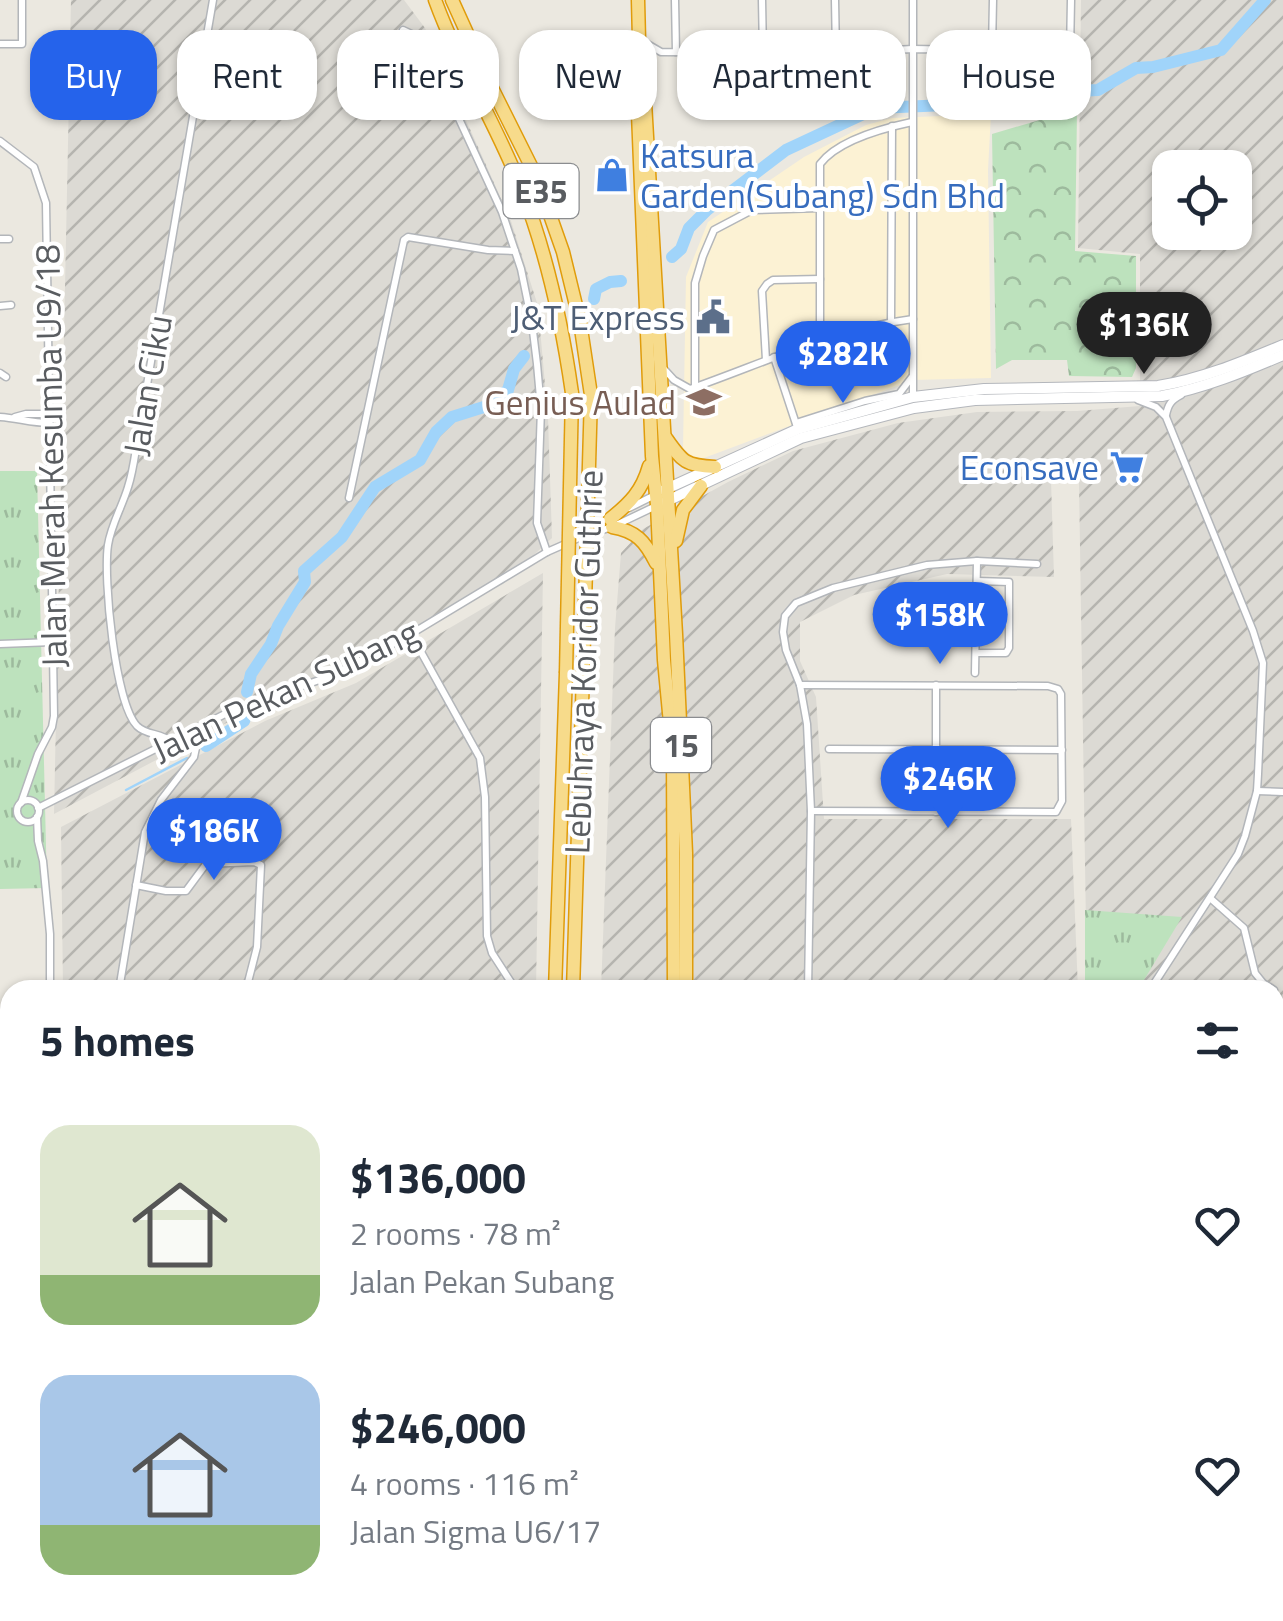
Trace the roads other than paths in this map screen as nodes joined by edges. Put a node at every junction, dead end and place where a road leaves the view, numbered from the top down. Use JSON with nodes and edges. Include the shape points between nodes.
{"nodes":[{"id":1,"x":22,"y":0,"type":"edge"},
{"id":2,"x":213,"y":0,"type":"edge"},
{"id":3,"x":435,"y":0,"type":"edge"},
{"id":4,"x":452,"y":0,"type":"edge"},
{"id":5,"x":638,"y":0,"type":"edge"},
{"id":6,"x":675,"y":0,"type":"edge"},
{"id":7,"x":762,"y":0,"type":"edge"},
{"id":8,"x":835,"y":0,"type":"edge"},
{"id":9,"x":913,"y":0,"type":"edge"},
{"id":10,"x":993,"y":0,"type":"edge"},
{"id":11,"x":1071,"y":0,"type":"edge"},
{"id":12,"x":640,"y":30,"type":"edge"},
{"id":13,"x":762,"y":30,"type":"edge"},
{"id":14,"x":836,"y":30,"type":"edge"},
{"id":15,"x":992,"y":30,"type":"edge"},
{"id":16,"x":1070,"y":30,"type":"edge"},
{"id":17,"x":0,"y":44,"type":"edge"},
{"id":18,"x":906,"y":49,"type":"edge"},
{"id":19,"x":913,"y":49,"type":"junction"},
{"id":20,"x":926,"y":49,"type":"edge"},
{"id":21,"x":657,"y":50,"type":"edge"},
{"id":22,"x":661,"y":52,"type":"junction"},
{"id":23,"x":676,"y":52,"type":"joint"},
{"id":24,"x":657,"y":56,"type":"edge"},
{"id":25,"x":912,"y":117,"type":"junction"},
{"id":26,"x":460,"y":120,"type":"edge"},
{"id":27,"x":638,"y":120,"type":"edge"},
{"id":28,"x":648,"y":120,"type":"edge"},
{"id":29,"x":892,"y":126,"type":"junction"},
{"id":30,"x":0,"y":142,"type":"edge"},
{"id":31,"x":820,"y":208,"type":"junction"},
{"id":32,"x":515,"y":251,"type":"junction"},
{"id":33,"x":820,"y":279,"type":"junction"},
{"id":34,"x":11,"y":305,"type":"dead end"},
{"id":35,"x":0,"y":306,"type":"edge"},
{"id":36,"x":913,"y":319,"type":"junction"},
{"id":37,"x":892,"y":322,"type":"junction"},
{"id":38,"x":820,"y":340,"type":"junction"},
{"id":39,"x":1283,"y":345,"type":"edge"},
{"id":40,"x":1283,"y":356,"type":"edge"},
{"id":41,"x":770,"y":359,"type":"junction"},
{"id":42,"x":661,"y":366,"type":"junction"},
{"id":43,"x":913,"y":375,"type":"junction"},
{"id":44,"x":695,"y":387,"type":"junction"},
{"id":45,"x":1188,"y":391,"type":"junction"},
{"id":46,"x":913,"y":397,"type":"junction"},
{"id":47,"x":1131,"y":398,"type":"junction"},
{"id":48,"x":0,"y":417,"type":"edge"},
{"id":49,"x":1166,"y":417,"type":"junction"},
{"id":50,"x":49,"y":418,"type":"junction"},
{"id":51,"x":797,"y":426,"type":"junction"},
{"id":52,"x":664,"y":436,"type":"junction"},
{"id":53,"x":652,"y":456,"type":"junction"},
{"id":54,"x":715,"y":467,"type":"junction"},
{"id":55,"x":702,"y":486,"type":"junction"},
{"id":56,"x":662,"y":497,"type":"junction"},
{"id":57,"x":349,"y":498,"type":"dead end"},
{"id":58,"x":611,"y":523,"type":"junction"},
{"id":59,"x":672,"y":550,"type":"junction"},
{"id":60,"x":548,"y":552,"type":"junction"},
{"id":61,"x":977,"y":562,"type":"junction"},
{"id":62,"x":1037,"y":564,"type":"dead end"},
{"id":63,"x":659,"y":569,"type":"junction"},
{"id":64,"x":976,"y":581,"type":"junction"},
{"id":65,"x":411,"y":634,"type":"junction"},
{"id":66,"x":52,"y":642,"type":"junction"},
{"id":67,"x":0,"y":644,"type":"edge"},
{"id":68,"x":976,"y":653,"type":"junction"},
{"id":69,"x":975,"y":672,"type":"dead end"},
{"id":70,"x":800,"y":685,"type":"junction"},
{"id":71,"x":936,"y":685,"type":"junction"},
{"id":72,"x":194,"y":730,"type":"junction"},
{"id":73,"x":171,"y":742,"type":"junction"},
{"id":74,"x":829,"y":749,"type":"dead end"},
{"id":75,"x":936,"y":750,"type":"junction"},
{"id":76,"x":1062,"y":750,"type":"junction"},
{"id":77,"x":28,"y":785,"type":"junction"},
{"id":78,"x":1257,"y":790,"type":"junction"},
{"id":79,"x":1283,"y":792,"type":"edge"},
{"id":80,"x":21,"y":803,"type":"junction"},
{"id":81,"x":37,"y":809,"type":"junction"},
{"id":82,"x":811,"y":811,"type":"junction"},
{"id":83,"x":936,"y":812,"type":"junction"},
{"id":84,"x":28,"y":822,"type":"junction"},
{"id":85,"x":38,"y":841,"type":"junction"},
{"id":86,"x":136,"y":885,"type":"junction"},
{"id":87,"x":1210,"y":898,"type":"junction"},
{"id":88,"x":50,"y":980,"type":"edge"},
{"id":89,"x":121,"y":980,"type":"edge"},
{"id":90,"x":249,"y":980,"type":"edge"},
{"id":91,"x":510,"y":980,"type":"edge"},
{"id":92,"x":555,"y":980,"type":"edge"},
{"id":93,"x":573,"y":980,"type":"edge"},
{"id":94,"x":674,"y":980,"type":"edge"},
{"id":95,"x":686,"y":980,"type":"edge"},
{"id":96,"x":808,"y":980,"type":"edge"},
{"id":97,"x":1157,"y":980,"type":"edge"},
{"id":98,"x":1260,"y":980,"type":"edge"}],
"edges":[{"from":1,"to":17,"type":"street","via":[[22,44]]},
{"from":2,"to":73,"type":"street","name":"Jalan Ciku","via":[[136,449],[106,567],[125,705],[142,730]]},
{"from":3,"to":92,"type":"highway","name":"Lebuhraya Koridor Guthrie","number":"E35","bridge":true,"via":[[521,187],[549,266],[572,393]]},
{"from":4,"to":93,"type":"highway","name":"Lebuhraya Koridor Guthrie","number":"E35","bridge":true,"via":[[564,252],[591,395]]},
{"from":5,"to":12,"type":"highway","number":"15"},
{"from":6,"to":23,"type":"street"},
{"from":7,"to":13,"type":"street"},
{"from":8,"to":14,"type":"street"},
{"from":9,"to":19,"type":"street"},
{"from":10,"to":15,"type":"street"},
{"from":11,"to":16,"type":"street"},
{"from":18,"to":19,"type":"street"},
{"from":19,"to":20,"type":"street"},
{"from":19,"to":25,"type":"street"},
{"from":21,"to":22,"type":"street"},
{"from":22,"to":23,"type":"street"},
{"from":22,"to":24,"type":"street"},
{"from":25,"to":29,"type":"street"},
{"from":25,"to":36,"type":"street"},
{"from":26,"to":32,"type":"street"},
{"from":27,"to":53,"type":"highway","number":"15"},
{"from":28,"to":42,"type":"highway","number":"15"},
{"from":29,"to":31,"type":"street","via":[[828,153],[820,164]]},
{"from":29,"to":37,"type":"street"},
{"from":30,"to":50,"type":"street","name":"Jalan Merah Kesumba U9/18","via":[[34,167],[46,203]]},
{"from":31,"to":33,"type":"street"},
{"from":31,"to":44,"type":"street","via":[[752,210],[714,230],[695,284]]},
{"from":32,"to":57,"type":"street","via":[[404,240]]},
{"from":32,"to":60,"type":"street","via":[[537,364],[538,523]]},
{"from":33,"to":38,"type":"street"},
{"from":33,"to":41,"type":"street","via":[[773,280],[762,291]]},
{"from":34,"to":35,"type":"street"},
{"from":36,"to":37,"type":"street"},
{"from":36,"to":43,"type":"street"},
{"from":37,"to":38,"type":"street"},
{"from":38,"to":41,"type":"street"},
{"from":39,"to":46,"type":"main road","via":[[1158,386]]},
{"from":40,"to":45,"type":"main road"},
{"from":41,"to":44,"type":"street"},
{"from":41,"to":51,"type":"street"},
{"from":42,"to":44,"type":"street"},
{"from":42,"to":52,"type":"highway","number":"15"},
{"from":43,"to":46,"type":"street"},
{"from":43,"to":51,"type":"street","via":[[899,394]]},
{"from":45,"to":47,"type":"main road"},
{"from":45,"to":49,"type":"street","via":[[1173,399]]},
{"from":46,"to":51,"type":"main road"},
{"from":47,"to":49,"type":"street"},
{"from":47,"to":55,"type":"main road","via":[[974,400],[914,408],[800,438]]},
{"from":48,"to":50,"type":"street"},
{"from":49,"to":78,"type":"street","via":[[1261,654]]},
{"from":50,"to":66,"type":"street","name":"Jalan Merah Kesumba U9/18"},
{"from":51,"to":54,"type":"main road"},
{"from":52,"to":54,"type":"highway","via":[[688,464]]},
{"from":52,"to":56,"type":"highway","number":"15"},
{"from":53,"to":56,"type":"highway","number":"15"},
{"from":53,"to":58,"type":"highway","via":[[638,493]]},
{"from":54,"to":56,"type":"main road"},
{"from":55,"to":56,"type":"main road"},
{"from":55,"to":59,"type":"highway","via":[[684,510]]},
{"from":56,"to":58,"type":"street","name":"Jalan Pekan Subang"},
{"from":56,"to":59,"type":"highway","number":"15"},
{"from":56,"to":63,"type":"highway","number":"15"},
{"from":58,"to":60,"type":"street","name":"Jalan Pekan Subang"},
{"from":58,"to":63,"type":"highway","via":[[641,538]]},
{"from":59,"to":95,"type":"highway","number":"15"},
{"from":60,"to":65,"type":"street","name":"Jalan Pekan Subang"},
{"from":61,"to":62,"type":"street"},
{"from":61,"to":64,"type":"street"},
{"from":61,"to":70,"type":"street","via":[[927,564],[796,604],[782,632]]},
{"from":63,"to":94,"type":"highway","number":"15","via":[[673,755]]},
{"from":64,"to":68,"type":"street"},
{"from":64,"to":68,"type":"street","via":[[1009,582],[1009,648]]},
{"from":65,"to":72,"type":"street","name":"Jalan Pekan Subang","via":[[336,674]]},
{"from":65,"to":91,"type":"street","via":[[480,758],[487,936]]},
{"from":66,"to":67,"type":"street"},
{"from":66,"to":77,"type":"street","name":"Jalan Merah Kesumba U9/18","via":[[53,721]]},
{"from":68,"to":69,"type":"street"},
{"from":70,"to":71,"type":"street"},
{"from":70,"to":82,"type":"street"},
{"from":71,"to":75,"type":"street"},
{"from":71,"to":76,"type":"street","via":[[1058,689]]},
{"from":72,"to":73,"type":"street","name":"Jalan Pekan Subang"},
{"from":72,"to":86,"type":"street","via":[[194,757],[150,819]]},
{"from":73,"to":81,"type":"street","name":"Jalan Pekan Subang"},
{"from":74,"to":75,"type":"street"},
{"from":75,"to":76,"type":"street"},
{"from":75,"to":83,"type":"street"},
{"from":76,"to":83,"type":"street","via":[[1062,801],[1050,814]]},
{"from":77,"to":80,"type":"street","name":"Jalan Merah Kesumba U9/18"},
{"from":77,"to":81,"type":"street"},
{"from":78,"to":79,"type":"street"},
{"from":78,"to":87,"type":"street","via":[[1238,854]]},
{"from":80,"to":81,"type":"street","via":[[30,800]]},
{"from":80,"to":84,"type":"street","via":[[17,812]]},
{"from":81,"to":84,"type":"street"},
{"from":81,"to":85,"type":"street"},
{"from":82,"to":83,"type":"street"},
{"from":82,"to":96,"type":"street"},
{"from":84,"to":85,"type":"street"},
{"from":85,"to":88,"type":"street"},
{"from":86,"to":89,"type":"street"},
{"from":86,"to":90,"type":"street","via":[[186,890],[206,864],[261,866]]},
{"from":87,"to":97,"type":"street"},
{"from":87,"to":98,"type":"street","via":[[1244,928]]}]}
